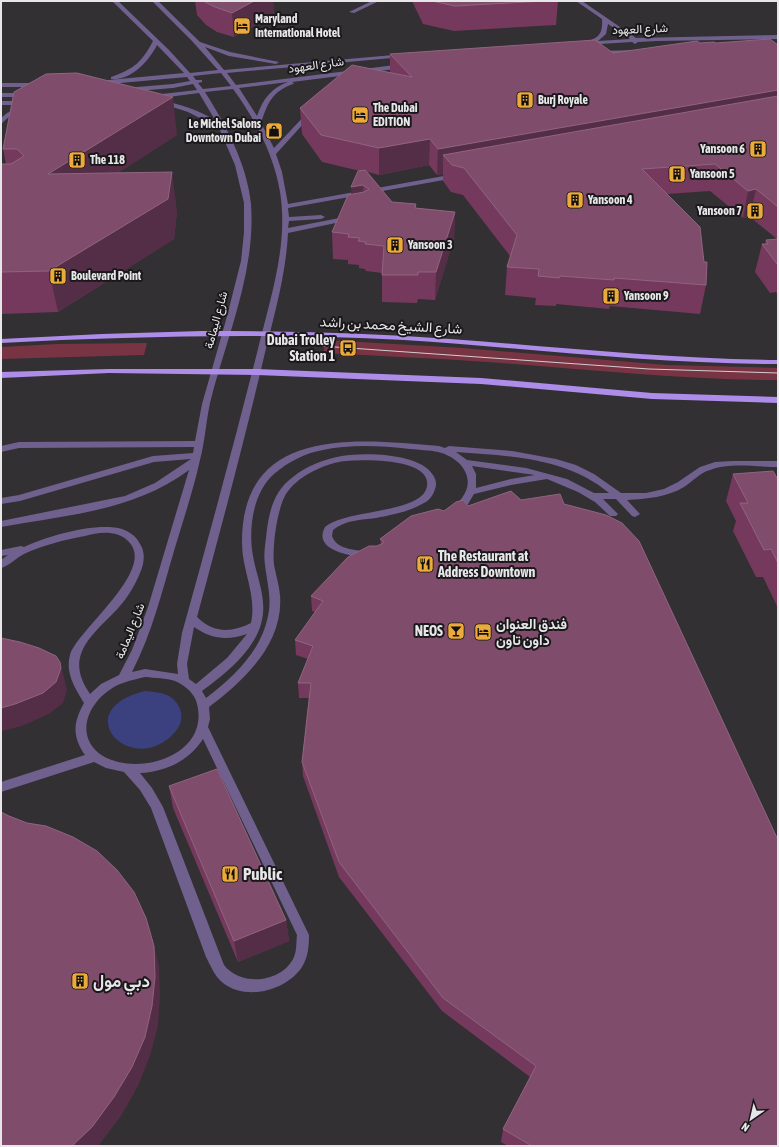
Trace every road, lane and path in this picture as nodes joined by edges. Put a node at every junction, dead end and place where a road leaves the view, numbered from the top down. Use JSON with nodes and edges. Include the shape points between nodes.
{"nodes":[{"id":1,"x":115,"y":1,"type":"edge"},
{"id":2,"x":155,"y":1,"type":"edge"},
{"id":3,"x":376,"y":1,"type":"edge"},
{"id":4,"x":579,"y":1,"type":"edge"},
{"id":5,"x":352,"y":12,"type":"dead end"},
{"id":6,"x":604,"y":20,"type":"junction"},
{"id":7,"x":778,"y":37,"type":"edge"},
{"id":8,"x":635,"y":40,"type":"junction"},
{"id":9,"x":156,"y":41,"type":"junction"},
{"id":10,"x":196,"y":42,"type":"junction"},
{"id":11,"x":591,"y":42,"type":"junction"},
{"id":12,"x":575,"y":43,"type":"edge"},
{"id":13,"x":584,"y":49,"type":"edge"},
{"id":14,"x":642,"y":51,"type":"edge"},
{"id":15,"x":595,"y":53,"type":"edge"},
{"id":16,"x":412,"y":54,"type":"edge"},
{"id":17,"x":304,"y":63,"type":"junction"},
{"id":18,"x":413,"y":65,"type":"edge"},
{"id":19,"x":225,"y":72,"type":"junction"},
{"id":20,"x":344,"y":72,"type":"junction"},
{"id":21,"x":188,"y":75,"type":"junction"},
{"id":22,"x":320,"y":75,"type":"junction"},
{"id":23,"x":195,"y":82,"type":"junction"},
{"id":24,"x":340,"y":82,"type":"edge"},
{"id":25,"x":88,"y":83,"type":"edge"},
{"id":26,"x":95,"y":83,"type":"junction"},
{"id":27,"x":1,"y":85,"type":"edge"},
{"id":28,"x":45,"y":85,"type":"edge"},
{"id":29,"x":237,"y":87,"type":"junction"},
{"id":30,"x":118,"y":90,"type":"edge"},
{"id":31,"x":202,"y":92,"type":"junction"},
{"id":32,"x":1,"y":95,"type":"edge"},
{"id":33,"x":31,"y":95,"type":"edge"},
{"id":34,"x":1,"y":103,"type":"edge"},
{"id":35,"x":315,"y":108,"type":"edge"},
{"id":36,"x":1,"y":122,"type":"edge"},
{"id":37,"x":258,"y":123,"type":"junction"},
{"id":38,"x":222,"y":128,"type":"junction"},
{"id":39,"x":272,"y":154,"type":"junction"},
{"id":40,"x":462,"y":175,"type":"edge"},
{"id":41,"x":286,"y":206,"type":"junction"},
{"id":42,"x":286,"y":219,"type":"junction"},
{"id":43,"x":286,"y":231,"type":"junction"},
{"id":44,"x":227,"y":333,"type":"junction"},
{"id":45,"x":266,"y":333,"type":"junction"},
{"id":46,"x":1,"y":341,"type":"edge"},
{"id":47,"x":778,"y":362,"type":"edge"},
{"id":48,"x":216,"y":372,"type":"junction"},
{"id":49,"x":257,"y":372,"type":"junction"},
{"id":50,"x":1,"y":375,"type":"edge"},
{"id":51,"x":778,"y":400,"type":"edge"},
{"id":52,"x":199,"y":444,"type":"junction"},
{"id":53,"x":439,"y":449,"type":"junction"},
{"id":54,"x":1,"y":450,"type":"edge"},
{"id":55,"x":196,"y":458,"type":"junction"},
{"id":56,"x":467,"y":463,"type":"junction"},
{"id":57,"x":778,"y":464,"type":"edge"},
{"id":58,"x":553,"y":476,"type":"junction"},
{"id":59,"x":470,"y":492,"type":"junction"},
{"id":60,"x":593,"y":496,"type":"junction"},
{"id":61,"x":619,"y":496,"type":"junction"},
{"id":62,"x":1,"y":501,"type":"edge"},
{"id":63,"x":613,"y":514,"type":"dead end"},
{"id":64,"x":635,"y":514,"type":"dead end"},
{"id":65,"x":448,"y":518,"type":"edge"},
{"id":66,"x":1,"y":524,"type":"edge"},
{"id":67,"x":39,"y":545,"type":"junction"},
{"id":68,"x":1,"y":553,"type":"edge"},
{"id":69,"x":376,"y":557,"type":"edge"},
{"id":70,"x":1,"y":565,"type":"edge"},
{"id":71,"x":191,"y":617,"type":"junction"},
{"id":72,"x":256,"y":625,"type":"junction"},
{"id":73,"x":124,"y":678,"type":"junction"},
{"id":74,"x":184,"y":680,"type":"junction"},
{"id":75,"x":196,"y":690,"type":"junction"},
{"id":76,"x":90,"y":702,"type":"junction"},
{"id":77,"x":204,"y":705,"type":"junction"},
{"id":78,"x":203,"y":727,"type":"junction"},
{"id":79,"x":94,"y":757,"type":"junction"},
{"id":80,"x":129,"y":770,"type":"junction"},
{"id":81,"x":1,"y":787,"type":"edge"}],
"edges":[{"from":1,"to":9,"type":"street","name":"شارع اليمامة"},
{"from":2,"to":10,"type":"street"},
{"from":3,"to":5,"type":"street"},
{"from":4,"to":6,"type":"street"},
{"from":6,"to":8,"type":"street"},
{"from":6,"to":11,"type":"street","via":[[606,32]]},
{"from":7,"to":8,"type":"street","name":"شارع العهود"},
{"from":8,"to":11,"type":"street","name":"شارع العهود"},
{"from":8,"to":13,"type":"street","via":[[622,47]]},
{"from":9,"to":21,"type":"street","name":"شارع اليمامة"},
{"from":9,"to":26,"type":"street","via":[[148,58],[138,68]]},
{"from":10,"to":17,"type":"street","via":[[243,57],[272,62]]},
{"from":10,"to":19,"type":"street"},
{"from":11,"to":12,"type":"street","name":"شارع العهود"},
{"from":14,"to":15,"type":"street","name":"شارع العهود"},
{"from":16,"to":17,"type":"street","name":"شارع العهود"},
{"from":17,"to":19,"type":"street","name":"شارع العهود"},
{"from":18,"to":20,"type":"street","name":"شارع العهود"},
{"from":19,"to":21,"type":"street","name":"شارع العهود"},
{"from":19,"to":23,"type":"street"},
{"from":19,"to":29,"type":"street"},
{"from":20,"to":22,"type":"street","name":"شارع العهود"},
{"from":20,"to":24,"type":"street"},
{"from":21,"to":23,"type":"street","name":"شارع اليمامة"},
{"from":21,"to":26,"type":"street","name":"شارع العهود"},
{"from":22,"to":29,"type":"street","name":"شارع العهود"},
{"from":22,"to":37,"type":"street","via":[[288,84],[272,92],[265,101]]},
{"from":23,"to":30,"type":"street"},
{"from":23,"to":31,"type":"street","name":"شارع اليمامة"},
{"from":25,"to":26,"type":"street","name":"شارع العهود"},
{"from":27,"to":28,"type":"street"},
{"from":29,"to":31,"type":"street","name":"شارع العهود"},
{"from":29,"to":37,"type":"street"},
{"from":31,"to":38,"type":"street","name":"شارع اليمامة"},
{"from":31,"to":38,"type":"street","name":"شارع العهود","via":[[149,99],[195,112]]},
{"from":32,"to":33,"type":"street"},
{"from":34,"to":36,"type":"street","via":[[34,103],[9,114]]},
{"from":35,"to":39,"type":"street"},
{"from":37,"to":39,"type":"street"},
{"from":38,"to":44,"type":"street","name":"شارع اليمامة","via":[[237,160],[248,210],[246,248]]},
{"from":39,"to":41,"type":"street","via":[[280,173]]},
{"from":40,"to":41,"type":"street"},
{"from":41,"to":42,"type":"street"},
{"from":42,"to":43,"type":"street"},
{"from":42,"to":43,"type":"street","via":[[354,214]]},
{"from":43,"to":45,"type":"street"},
{"from":44,"to":45,"type":"main road","name":"شارع الشيخ محمد بن راشد"},
{"from":44,"to":46,"type":"main road","name":"شارع الشيخ محمد بن راشد"},
{"from":44,"to":48,"type":"street","name":"شارع اليمامة"},
{"from":45,"to":47,"type":"main road","name":"شارع الشيخ محمد بن راشد","via":[[405,338],[700,361]]},
{"from":45,"to":49,"type":"street"},
{"from":48,"to":49,"type":"main road"},
{"from":48,"to":50,"type":"main road","via":[[109,371]]},
{"from":48,"to":52,"type":"street","name":"شارع اليمامة","via":[[206,404]]},
{"from":49,"to":51,"type":"main road","via":[[481,381],[652,396]]},
{"from":49,"to":71,"type":"street"},
{"from":52,"to":54,"type":"street","via":[[19,445]]},
{"from":52,"to":55,"type":"street","name":"شارع اليمامة"},
{"from":53,"to":56,"type":"street","via":[[450,452]]},
{"from":53,"to":61,"type":"street","via":[[545,458],[586,473]]},
{"from":53,"to":72,"type":"street","via":[[365,443],[326,446],[291,458],[265,478],[256,490],[252,503],[247,544],[251,572],[259,597]]},
{"from":55,"to":62,"type":"street","via":[[181,456],[152,459],[20,498]]},
{"from":55,"to":66,"type":"street","via":[[165,483],[134,497]]},
{"from":55,"to":73,"type":"street","name":"شارع اليمامة","via":[[148,623]]},
{"from":56,"to":58,"type":"street"},
{"from":56,"to":59,"type":"street","via":[[472,472]]},
{"from":57,"to":61,"type":"street","via":[[709,466],[677,487],[664,492],[634,497]]},
{"from":58,"to":59,"type":"street","via":[[511,482]]},
{"from":58,"to":60,"type":"street"},
{"from":59,"to":65,"type":"street","via":[[466,500]]},
{"from":60,"to":61,"type":"street"},
{"from":60,"to":63,"type":"street"},
{"from":61,"to":64,"type":"street"},
{"from":67,"to":68,"type":"street"},
{"from":67,"to":70,"type":"street"},
{"from":67,"to":76,"type":"street","via":[[103,530],[117,531],[129,536],[137,544],[140,554],[138,565],[126,590],[85,639],[77,653],[74,667],[76,681]]},
{"from":69,"to":77,"type":"street","via":[[332,546],[327,541],[328,529],[341,521],[379,515],[417,502],[427,496],[432,488],[432,480],[426,472],[416,466],[394,460],[363,457],[320,465],[294,480],[285,489],[274,511],[269,558],[275,594],[271,628],[256,656],[240,677],[224,692]]},
{"from":71,"to":72,"type":"street","via":[[207,631],[219,635],[232,635]]},
{"from":71,"to":74,"type":"street","via":[[183,648]]},
{"from":72,"to":75,"type":"street","via":[[238,653]]},
{"from":73,"to":74,"type":"street","via":[[144,673],[165,674]]},
{"from":73,"to":76,"type":"street","via":[[104,687]]},
{"from":74,"to":75,"type":"street"},
{"from":75,"to":77,"type":"street"},
{"from":76,"to":79,"type":"street","via":[[82,716],[80,731],[84,745]]},
{"from":77,"to":78,"type":"street","via":[[206,716]]},
{"from":78,"to":80,"type":"street","via":[[194,744],[176,759],[153,768]]},
{"from":78,"to":80,"type":"street","via":[[303,935],[303,949],[297,964],[286,976],[272,984],[253,986],[235,982],[221,972],[213,957],[157,807],[143,785]]},
{"from":79,"to":80,"type":"street","via":[[110,766]]},
{"from":79,"to":81,"type":"street"}]}
